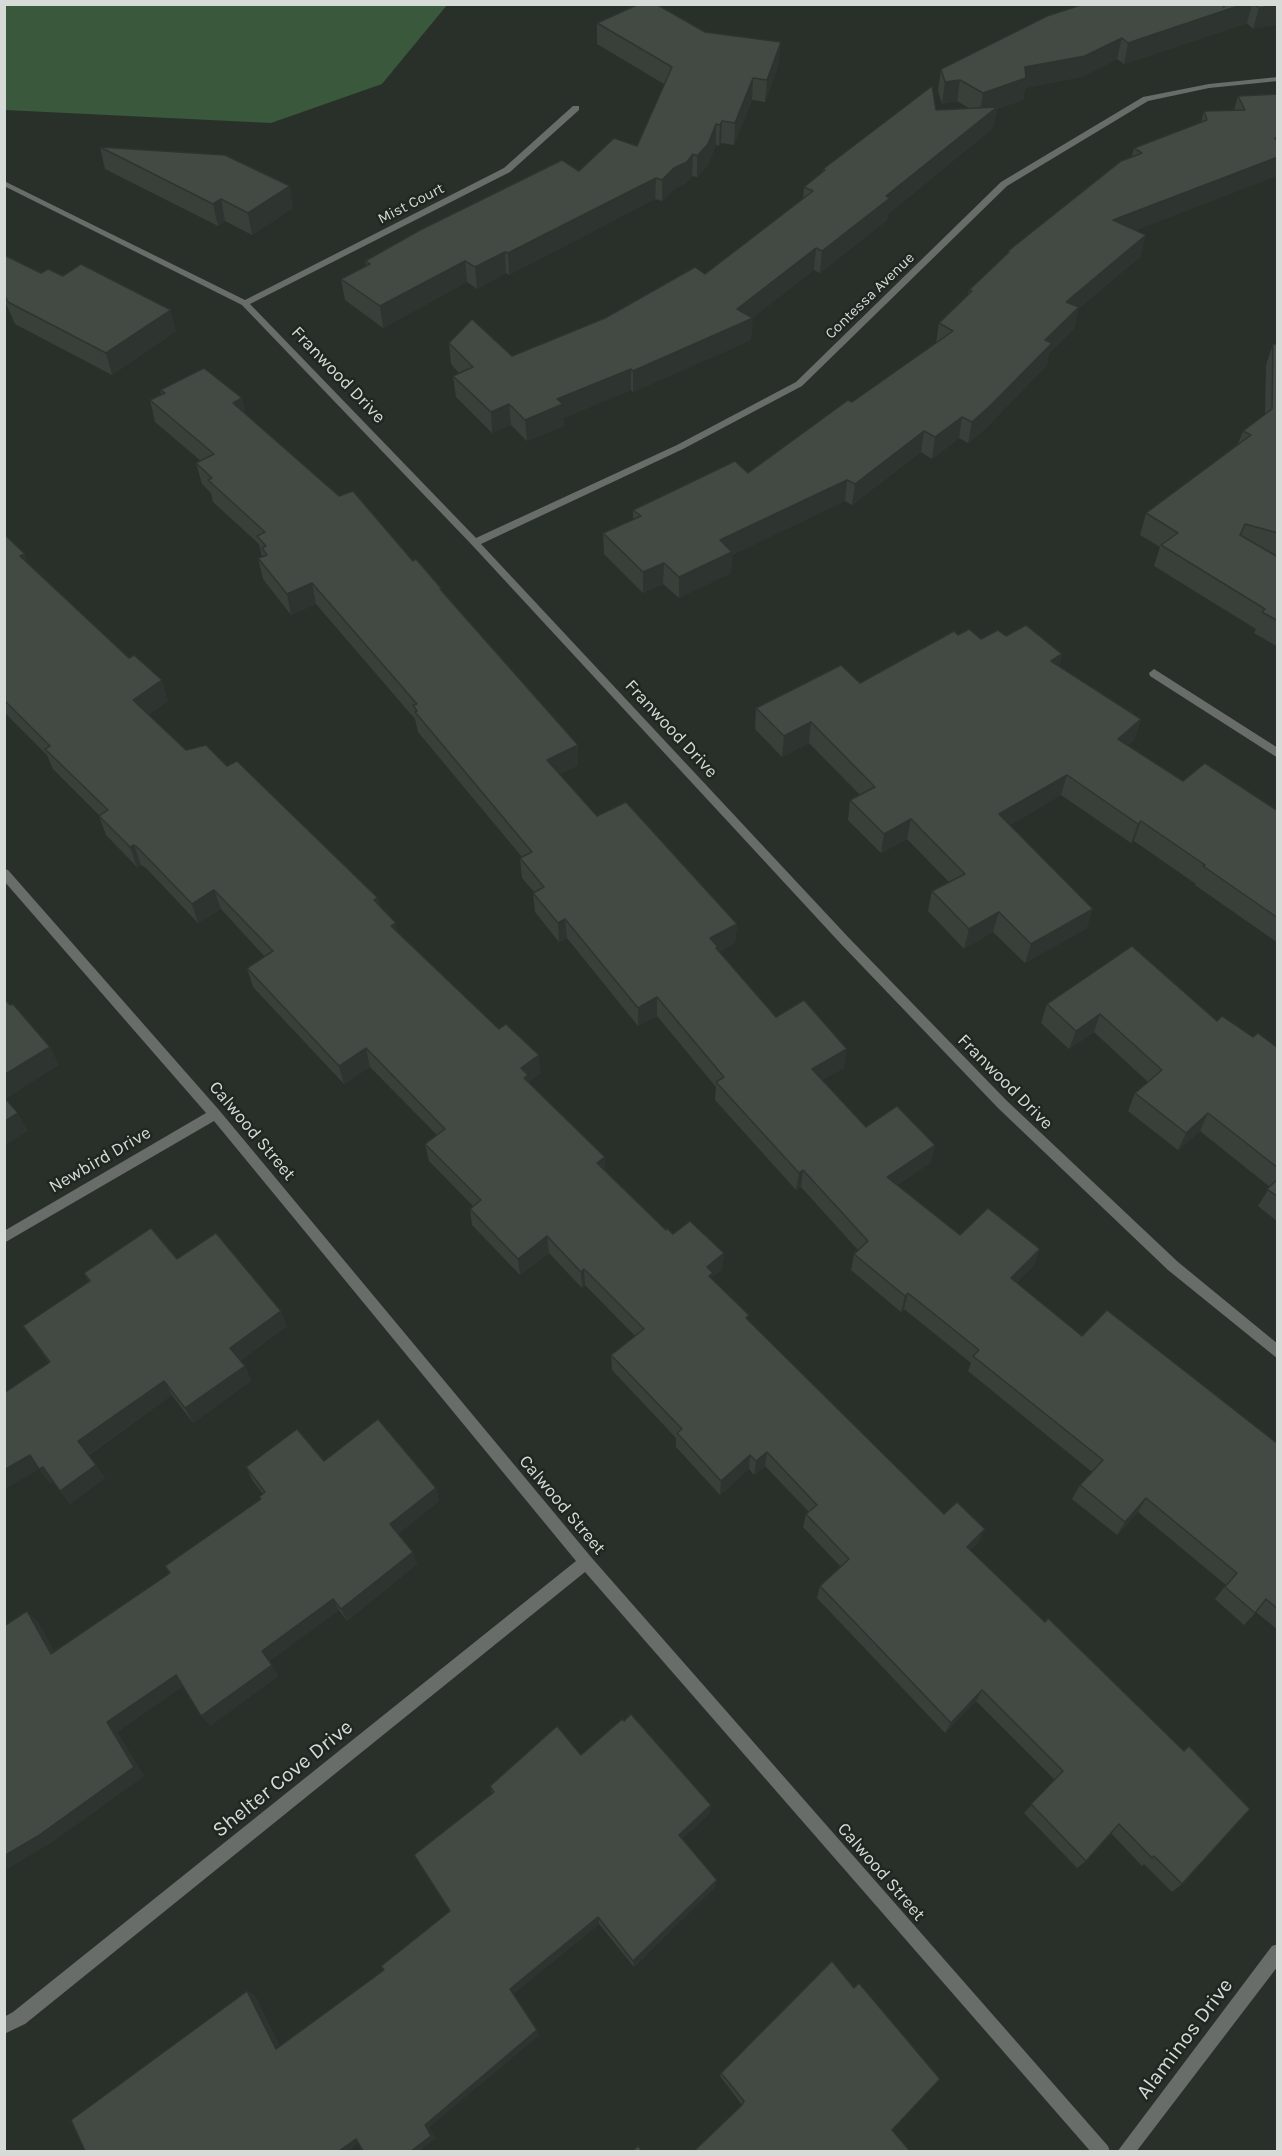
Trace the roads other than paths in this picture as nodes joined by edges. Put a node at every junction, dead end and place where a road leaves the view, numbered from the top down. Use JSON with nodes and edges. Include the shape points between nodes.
{"nodes":[{"id":1,"x":1278,"y":79,"type":"edge"},
{"id":2,"x":576,"y":108,"type":"dead end"},
{"id":3,"x":4,"y":183,"type":"edge"},
{"id":4,"x":245,"y":303,"type":"junction"},
{"id":5,"x":476,"y":543,"type":"junction"},
{"id":6,"x":1154,"y":674,"type":"dead end"},
{"id":7,"x":1278,"y":754,"type":"edge"},
{"id":8,"x":4,"y":873,"type":"edge"},
{"id":9,"x":215,"y":1114,"type":"junction"},
{"id":10,"x":4,"y":1238,"type":"edge"},
{"id":11,"x":1278,"y":1353,"type":"edge"},
{"id":12,"x":586,"y":1562,"type":"junction"},
{"id":13,"x":1278,"y":1952,"type":"edge"},
{"id":14,"x":4,"y":2026,"type":"edge"},
{"id":15,"x":1102,"y":2151,"type":"edge"},
{"id":16,"x":1125,"y":2151,"type":"edge"}],
"edges":[{"from":1,"to":5,"type":"street","name":"Contessa Avenue","via":[[1209,86],[1146,99],[1004,184],[799,384],[680,447]]},
{"from":2,"to":4,"type":"street","name":"Mist Court","via":[[507,170]]},
{"from":3,"to":4,"type":"street","name":"Franwood Drive"},
{"from":4,"to":5,"type":"street","name":"Franwood Drive"},
{"from":5,"to":11,"type":"street","name":"Franwood Drive","via":[[845,941],[1002,1104],[1173,1266]]},
{"from":6,"to":7,"type":"street"},
{"from":8,"to":9,"type":"street","name":"Calwood Street"},
{"from":9,"to":10,"type":"street","name":"Newbird Drive"},
{"from":9,"to":12,"type":"street","name":"Calwood Street"},
{"from":12,"to":14,"type":"street","name":"Shelter Cove Drive"},
{"from":12,"to":15,"type":"street","name":"Calwood Street"},
{"from":13,"to":16,"type":"street","name":"Alaminos Drive"}]}
